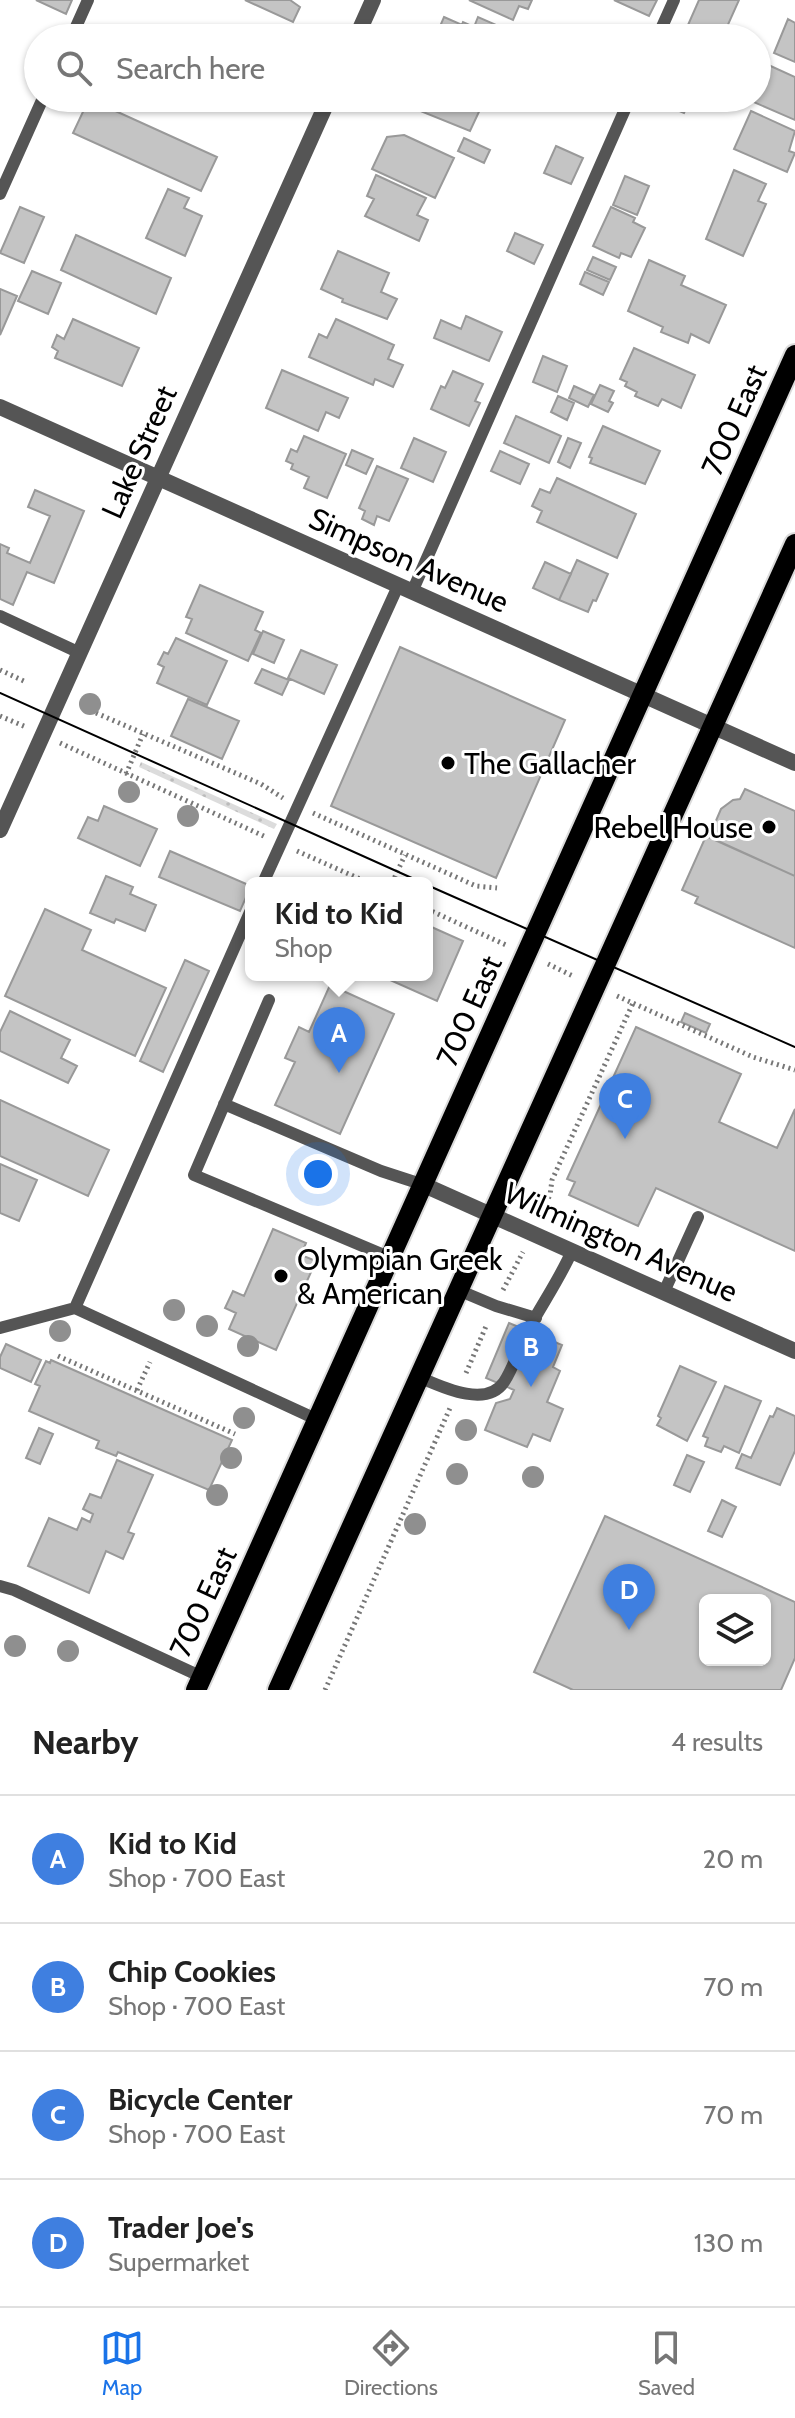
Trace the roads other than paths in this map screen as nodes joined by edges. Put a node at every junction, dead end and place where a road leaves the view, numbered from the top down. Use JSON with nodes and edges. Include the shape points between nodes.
{"nodes":[{"id":1,"x":88,"y":0,"type":"edge"},
{"id":2,"x":373,"y":0,"type":"edge"},
{"id":3,"x":674,"y":0,"type":"edge"},
{"id":4,"x":77,"y":24,"type":"edge"},
{"id":5,"x":362,"y":24,"type":"edge"},
{"id":6,"x":663,"y":24,"type":"edge"},
{"id":7,"x":37,"y":112,"type":"edge"},
{"id":8,"x":323,"y":112,"type":"edge"},
{"id":9,"x":624,"y":112,"type":"edge"},
{"id":10,"x":0,"y":194,"type":"edge"},
{"id":11,"x":795,"y":355,"type":"edge"},
{"id":12,"x":0,"y":407,"type":"edge"},
{"id":13,"x":158,"y":479,"type":"junction"},
{"id":14,"x":795,"y":544,"type":"edge"},
{"id":15,"x":405,"y":589,"type":"junction"},
{"id":16,"x":0,"y":616,"type":"edge"},
{"id":17,"x":80,"y":653,"type":"junction"},
{"id":18,"x":643,"y":696,"type":"junction"},
{"id":19,"x":713,"y":726,"type":"junction"},
{"id":20,"x":795,"y":763,"type":"edge"},
{"id":21,"x":0,"y":830,"type":"edge"},
{"id":22,"x":266,"y":877,"type":"edge"},
{"id":23,"x":245,"y":924,"type":"edge"},
{"id":24,"x":269,"y":1000,"type":"dead end"},
{"id":25,"x":224,"y":1104,"type":"junction"},
{"id":26,"x":424,"y":1185,"type":"junction"},
{"id":27,"x":492,"y":1215,"type":"junction"},
{"id":28,"x":698,"y":1217,"type":"dead end"},
{"id":29,"x":572,"y":1251,"type":"junction"},
{"id":30,"x":391,"y":1258,"type":"junction"},
{"id":31,"x":458,"y":1290,"type":"junction"},
{"id":32,"x":664,"y":1292,"type":"junction"},
{"id":33,"x":75,"y":1308,"type":"junction"},
{"id":34,"x":536,"y":1318,"type":"junction"},
{"id":35,"x":0,"y":1328,"type":"edge"},
{"id":36,"x":795,"y":1351,"type":"edge"},
{"id":37,"x":419,"y":1377,"type":"junction"},
{"id":38,"x":318,"y":1420,"type":"junction"},
{"id":39,"x":0,"y":1586,"type":"edge"},
{"id":40,"x":199,"y":1684,"type":"edge"},
{"id":41,"x":278,"y":1690,"type":"edge"}],
"edges":[{"from":1,"to":4,"type":"lane"},
{"from":2,"to":5,"type":"street"},
{"from":3,"to":6,"type":"lane"},
{"from":7,"to":10,"type":"lane"},
{"from":8,"to":13,"type":"street","name":"Lake Street"},
{"from":9,"to":15,"type":"lane"},
{"from":11,"to":18,"type":"main road","name":"700 East"},
{"from":12,"to":13,"type":"street","name":"Simpson Avenue"},
{"from":13,"to":15,"type":"street","name":"Simpson Avenue"},
{"from":13,"to":17,"type":"street","name":"Lake Street"},
{"from":14,"to":19,"type":"main road"},
{"from":15,"to":18,"type":"street","name":"Simpson Avenue"},
{"from":15,"to":22,"type":"lane"},
{"from":16,"to":17,"type":"lane"},
{"from":17,"to":21,"type":"street","name":"Lake Street"},
{"from":18,"to":19,"type":"street","name":"Simpson Avenue"},
{"from":18,"to":26,"type":"main road","name":"700 East"},
{"from":19,"to":20,"type":"street","name":"Simpson Avenue"},
{"from":19,"to":27,"type":"main road"},
{"from":23,"to":33,"type":"lane"},
{"from":24,"to":25,"type":"lane"},
{"from":25,"to":26,"type":"lane"},
{"from":25,"to":30,"type":"lane","via":[[194,1175]]},
{"from":26,"to":27,"type":"street","name":"Wilmington Avenue"},
{"from":26,"to":30,"type":"main road","name":"700 East"},
{"from":27,"to":29,"type":"street","name":"Wilmington Avenue"},
{"from":27,"to":31,"type":"main road"},
{"from":28,"to":32,"type":"lane"},
{"from":29,"to":32,"type":"street","name":"Wilmington Avenue"},
{"from":29,"to":34,"type":"lane"},
{"from":30,"to":38,"type":"main road","name":"700 East"},
{"from":31,"to":34,"type":"lane"},
{"from":31,"to":37,"type":"main road"},
{"from":32,"to":36,"type":"street","name":"Wilmington Avenue"},
{"from":33,"to":35,"type":"lane"},
{"from":33,"to":38,"type":"lane"},
{"from":34,"to":37,"type":"lane","via":[[503,1385],[491,1392],[457,1393]]},
{"from":37,"to":41,"type":"main road"},
{"from":38,"to":40,"type":"main road","name":"700 East"},
{"from":39,"to":40,"type":"lane"}]}
